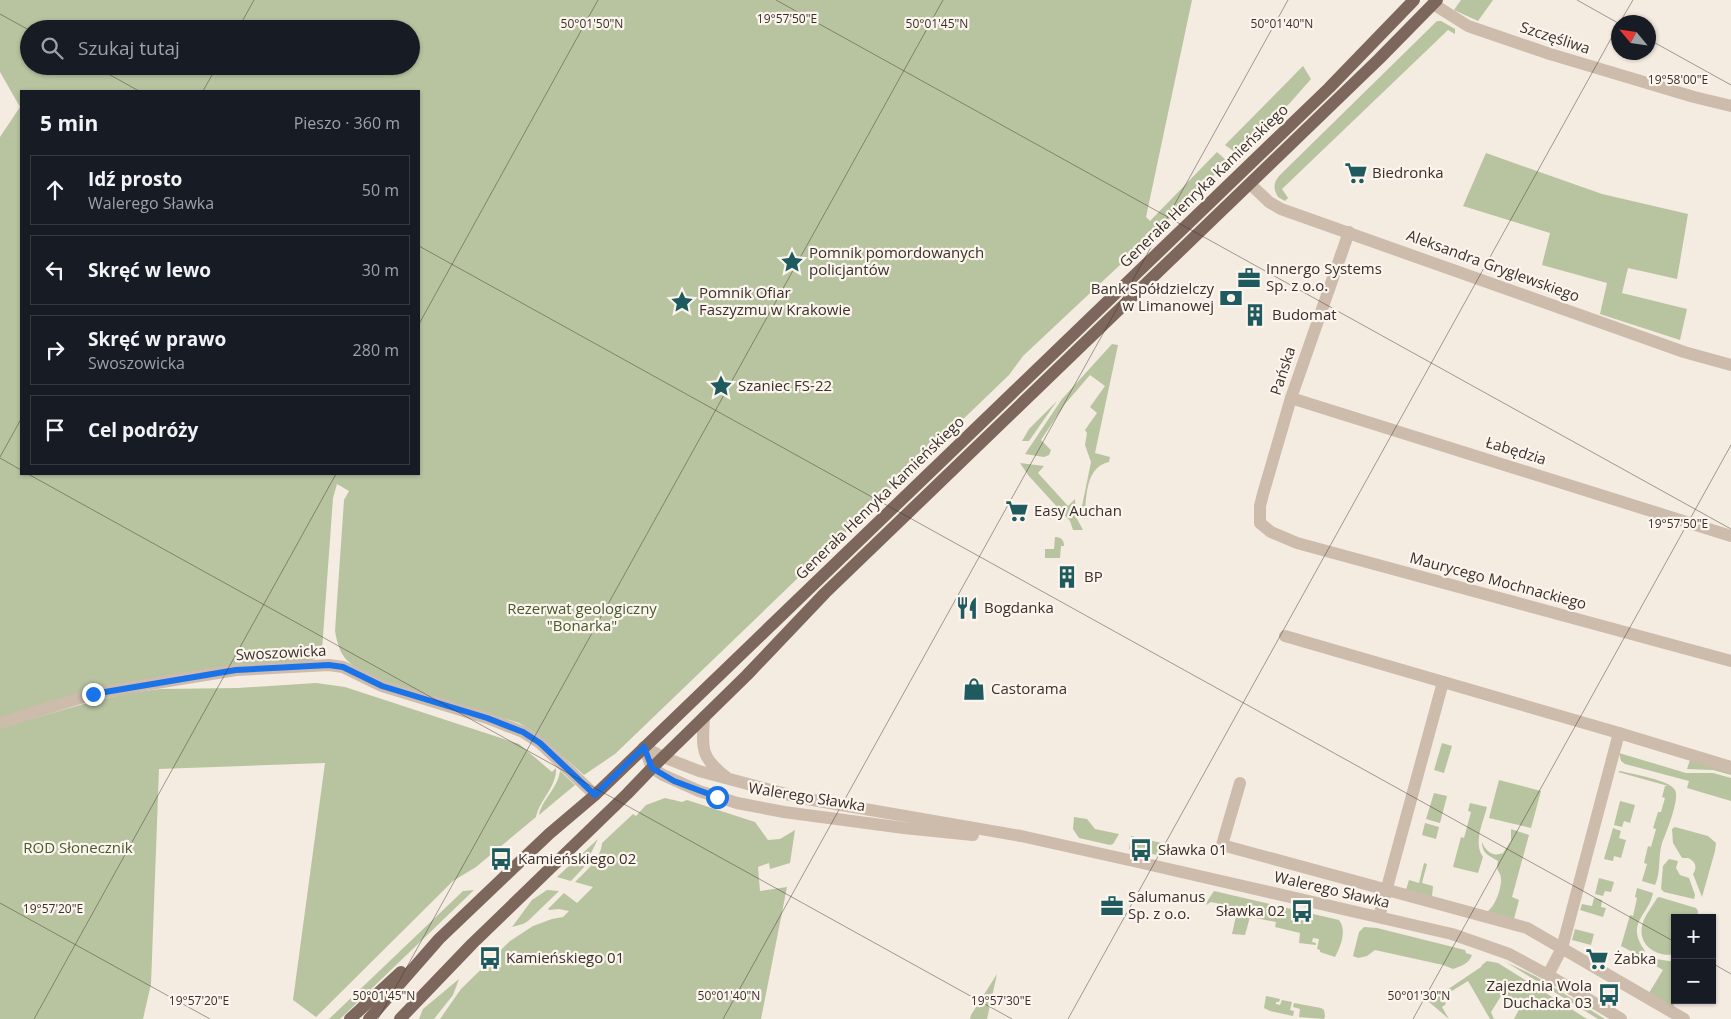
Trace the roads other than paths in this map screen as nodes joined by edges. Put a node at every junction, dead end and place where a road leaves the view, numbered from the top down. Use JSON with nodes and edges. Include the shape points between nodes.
{"nodes":[{"id":1,"x":1414,"y":0,"type":"edge"},
{"id":2,"x":1435,"y":2,"type":"edge"},
{"id":3,"x":1731,"y":106,"type":"edge"},
{"id":4,"x":1250,"y":184,"type":"junction"},
{"id":5,"x":1349,"y":232,"type":"junction"},
{"id":6,"x":1731,"y":365,"type":"edge"},
{"id":7,"x":1291,"y":398,"type":"junction"},
{"id":8,"x":1260,"y":523,"type":"joint"},
{"id":9,"x":1731,"y":536,"type":"edge"},
{"id":10,"x":1285,"y":636,"type":"dead end"},
{"id":11,"x":1731,"y":661,"type":"edge"},
{"id":12,"x":1443,"y":682,"type":"junction"},
{"id":13,"x":704,"y":718,"type":"junction"},
{"id":14,"x":0,"y":723,"type":"edge"},
{"id":15,"x":1619,"y":733,"type":"junction"},
{"id":16,"x":644,"y":747,"type":"junction"},
{"id":17,"x":663,"y":757,"type":"junction"},
{"id":18,"x":1731,"y":767,"type":"edge"},
{"id":19,"x":652,"y":768,"type":"junction"},
{"id":20,"x":733,"y":780,"type":"junction"},
{"id":21,"x":1240,"y":783,"type":"dead end"},
{"id":22,"x":595,"y":795,"type":"junction"},
{"id":23,"x":1020,"y":836,"type":"junction"},
{"id":24,"x":1387,"y":890,"type":"junction"},
{"id":25,"x":1379,"y":917,"type":"junction"},
{"id":26,"x":439,"y":940,"type":"junction"},
{"id":27,"x":1562,"y":948,"type":"junction"},
{"id":28,"x":1548,"y":975,"type":"junction"},
{"id":29,"x":420,"y":998,"type":"junction"},
{"id":30,"x":350,"y":1019,"type":"edge"},
{"id":31,"x":369,"y":1019,"type":"edge"},
{"id":32,"x":400,"y":1019,"type":"edge"},
{"id":33,"x":413,"y":1019,"type":"edge"},
{"id":34,"x":1620,"y":1019,"type":"edge"},
{"id":35,"x":1684,"y":1019,"type":"edge"}],
"edges":[{"from":1,"to":16,"type":"main road","name":"Generała Henryka Kamieńskiego","via":[[1330,88]]},
{"from":2,"to":3,"type":"street","name":"Szczęśliwa","via":[[1468,26],[1550,54]]},
{"from":2,"to":4,"type":"main road","name":"Generała Henryka Kamieńskiego"},
{"from":4,"to":5,"type":"street","name":"Aleksandra Gryglewskiego","via":[[1281,209]]},
{"from":4,"to":13,"type":"main road","name":"Generała Henryka Kamieńskiego","via":[[825,593]]},
{"from":5,"to":6,"type":"street","name":"Aleksandra Gryglewskiego","via":[[1676,349]]},
{"from":5,"to":7,"type":"street","name":"Pańska"},
{"from":7,"to":8,"type":"street","name":"Pańska","via":[[1260,506]]},
{"from":7,"to":9,"type":"street","name":"Łabędzia"},
{"from":8,"to":11,"type":"street","name":"Maurycego Mochnackiego","via":[[1271,532],[1297,543]]},
{"from":10,"to":12,"type":"street"},
{"from":12,"to":15,"type":"street"},
{"from":12,"to":24,"type":"street"},
{"from":13,"to":17,"type":"main road","name":"Generała Henryka Kamieńskiego"},
{"from":13,"to":20,"type":"street","name":"Walerego Sławka","via":[[702,744],[705,754],[719,772]]},
{"from":14,"to":22,"type":"street","name":"Swoszowicka","via":[[93,694],[236,670],[329,665],[343,667],[382,686],[523,732],[540,743]]},
{"from":15,"to":18,"type":"street"},
{"from":15,"to":27,"type":"street"},
{"from":16,"to":17,"type":"street","name":"Walerego Sławka"},
{"from":16,"to":19,"type":"street"},
{"from":16,"to":22,"type":"main road","name":"Generała Henryka Kamieńskiego"},
{"from":17,"to":19,"type":"main road","name":"Generała Henryka Kamieńskiego"},
{"from":17,"to":20,"type":"street","name":"Walerego Sławka"},
{"from":19,"to":23,"type":"street","name":"Walerego Sławka","via":[[699,791],[758,807],[936,832]]},
{"from":19,"to":29,"type":"main road","name":"Generała Henryka Kamieńskiego"},
{"from":20,"to":23,"type":"street","name":"Walerego Sławka","via":[[800,798]]},
{"from":21,"to":24,"type":"street","via":[[1222,845]]},
{"from":22,"to":26,"type":"main road","name":"Generała Henryka Kamieńskiego","via":[[549,834]]},
{"from":23,"to":25,"type":"street","name":"Walerego Sławka"},
{"from":24,"to":25,"type":"street"},
{"from":24,"to":27,"type":"street","via":[[1527,928]]},
{"from":25,"to":28,"type":"street","name":"Walerego Sławka","via":[[1476,941]]},
{"from":26,"to":30,"type":"main road"},
{"from":26,"to":31,"type":"main road","name":"Generała Henryka Kamieńskiego"},
{"from":27,"to":28,"type":"street"},
{"from":27,"to":35,"type":"street"},
{"from":28,"to":34,"type":"street","name":"Walerego Sławka"},
{"from":29,"to":32,"type":"main road","name":"Generała Henryka Kamieńskiego"},
{"from":29,"to":33,"type":"main road"}]}
